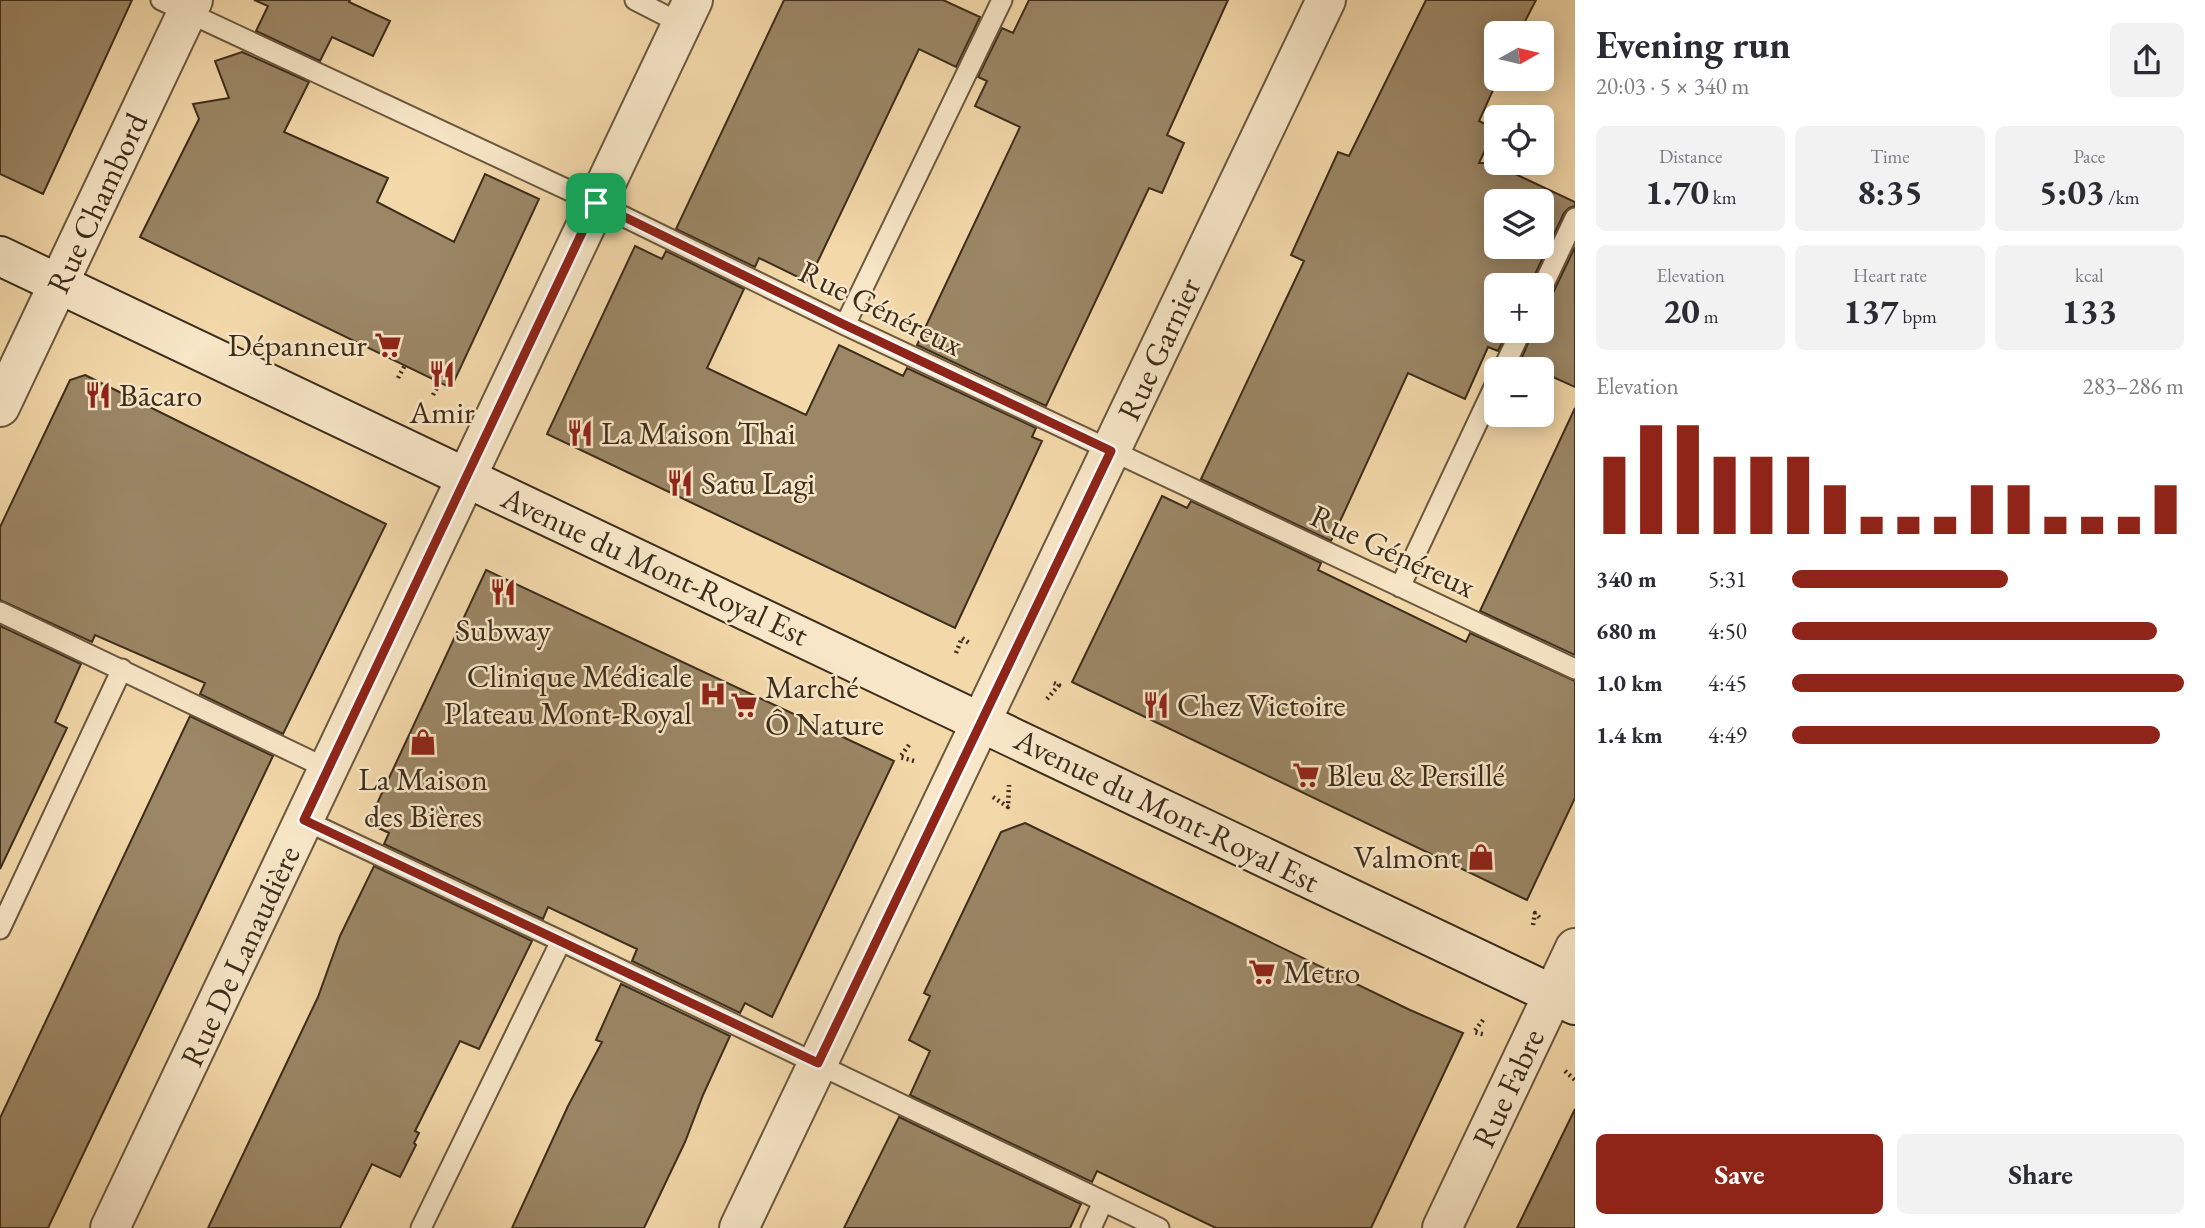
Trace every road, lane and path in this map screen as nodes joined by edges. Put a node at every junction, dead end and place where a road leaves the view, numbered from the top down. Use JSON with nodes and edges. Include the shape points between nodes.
{"nodes":[{"id":1,"x":635,"y":0,"type":"edge"},
{"id":2,"x":1002,"y":0,"type":"edge"},
{"id":3,"x":1326,"y":0,"type":"edge"},
{"id":4,"x":181,"y":4,"type":"edge"},
{"id":5,"x":687,"y":12,"type":"edge"},
{"id":6,"x":596,"y":203,"type":"junction"},
{"id":7,"x":1575,"y":218,"type":"edge"},
{"id":8,"x":0,"y":256,"type":"edge"},
{"id":9,"x":1549,"y":273,"type":"edge"},
{"id":10,"x":58,"y":285,"type":"junction"},
{"id":11,"x":845,"y":325,"type":"junction"},
{"id":12,"x":405,"y":365,"type":"dead end"},
{"id":13,"x":398,"y":377,"type":"dead end"},
{"id":14,"x":440,"y":383,"type":"dead end"},
{"id":15,"x":433,"y":395,"type":"dead end"},
{"id":16,"x":0,"y":407,"type":"edge"},
{"id":17,"x":1484,"y":408,"type":"edge"},
{"id":18,"x":1111,"y":451,"type":"junction"},
{"id":19,"x":466,"y":476,"type":"junction"},
{"id":20,"x":1400,"y":587,"type":"junction"},
{"id":21,"x":0,"y":612,"type":"edge"},
{"id":22,"x":1575,"y":669,"type":"edge"},
{"id":23,"x":122,"y":670,"type":"junction"},
{"id":24,"x":981,"y":722,"type":"junction"},
{"id":25,"x":328,"y":769,"type":"junction"},
{"id":26,"x":304,"y":820,"type":"junction"},
{"id":27,"x":1545,"y":923,"type":"dead end"},
{"id":28,"x":1533,"y":925,"type":"dead end"},
{"id":29,"x":0,"y":929,"type":"edge"},
{"id":30,"x":561,"y":940,"type":"junction"},
{"id":31,"x":1575,"y":948,"type":"edge"},
{"id":32,"x":1564,"y":999,"type":"edge"},
{"id":33,"x":1483,"y":1020,"type":"dead end"},
{"id":34,"x":1487,"y":1035,"type":"dead end"},
{"id":35,"x":818,"y":1063,"type":"junction"},
{"id":36,"x":1565,"y":1071,"type":"dead end"},
{"id":37,"x":1575,"y":1080,"type":"edge"},
{"id":38,"x":1103,"y":1202,"type":"junction"},
{"id":39,"x":110,"y":1228,"type":"edge"},
{"id":40,"x":421,"y":1228,"type":"edge"},
{"id":41,"x":739,"y":1228,"type":"edge"},
{"id":42,"x":1091,"y":1228,"type":"edge"},
{"id":43,"x":1159,"y":1228,"type":"edge"},
{"id":44,"x":1442,"y":1228,"type":"edge"}],
"edges":[{"from":1,"to":5,"type":"lane"},
{"from":2,"to":11,"type":"lane"},
{"from":3,"to":18,"type":"street","name":"Rue Garnier"},
{"from":4,"to":6,"type":"lane","name":"Rue Généreux"},
{"from":4,"to":10,"type":"street","name":"Rue Chambord"},
{"from":5,"to":6,"type":"street","name":"Rue De Lanaudière"},
{"from":6,"to":11,"type":"lane","name":"Rue Généreux"},
{"from":6,"to":19,"type":"street","name":"Rue De Lanaudière"},
{"from":7,"to":9,"type":"lane"},
{"from":8,"to":10,"type":"street","name":"Avenue du Mont-Royal Est"},
{"from":10,"to":16,"type":"street","name":"Rue Chambord"},
{"from":10,"to":19,"type":"street","name":"Avenue du Mont-Royal Est"},
{"from":11,"to":18,"type":"lane","name":"Rue Généreux"},
{"from":12,"to":13,"type":"path"},
{"from":14,"to":15,"type":"path"},
{"from":17,"to":20,"type":"lane"},
{"from":18,"to":20,"type":"lane","name":"Rue Généreux"},
{"from":18,"to":24,"type":"street","name":"Rue Garnier"},
{"from":19,"to":24,"type":"street","name":"Avenue du Mont-Royal Est"},
{"from":19,"to":25,"type":"street","name":"Rue De Lanaudière"},
{"from":20,"to":22,"type":"lane","name":"Rue Généreux"},
{"from":21,"to":23,"type":"lane"},
{"from":23,"to":25,"type":"lane"},
{"from":23,"to":29,"type":"lane"},
{"from":24,"to":32,"type":"street","name":"Avenue du Mont-Royal Est"},
{"from":24,"to":35,"type":"street","name":"Rue Garnier"},
{"from":25,"to":26,"type":"street","name":"Rue De Lanaudière"},
{"from":26,"to":30,"type":"lane"},
{"from":26,"to":39,"type":"street","name":"Rue De Lanaudière"},
{"from":27,"to":28,"type":"path","via":[[1535,913]]},
{"from":30,"to":35,"type":"lane"},
{"from":30,"to":40,"type":"lane"},
{"from":31,"to":32,"type":"street","name":"Rue Fabre"},
{"from":32,"to":44,"type":"street","name":"Rue Fabre"},
{"from":33,"to":34,"type":"path","via":[[1474,1031]]},
{"from":35,"to":38,"type":"lane"},
{"from":35,"to":41,"type":"street","name":"Rue Garnier"},
{"from":36,"to":37,"type":"path"},
{"from":38,"to":42,"type":"lane"},
{"from":38,"to":43,"type":"lane"}]}
